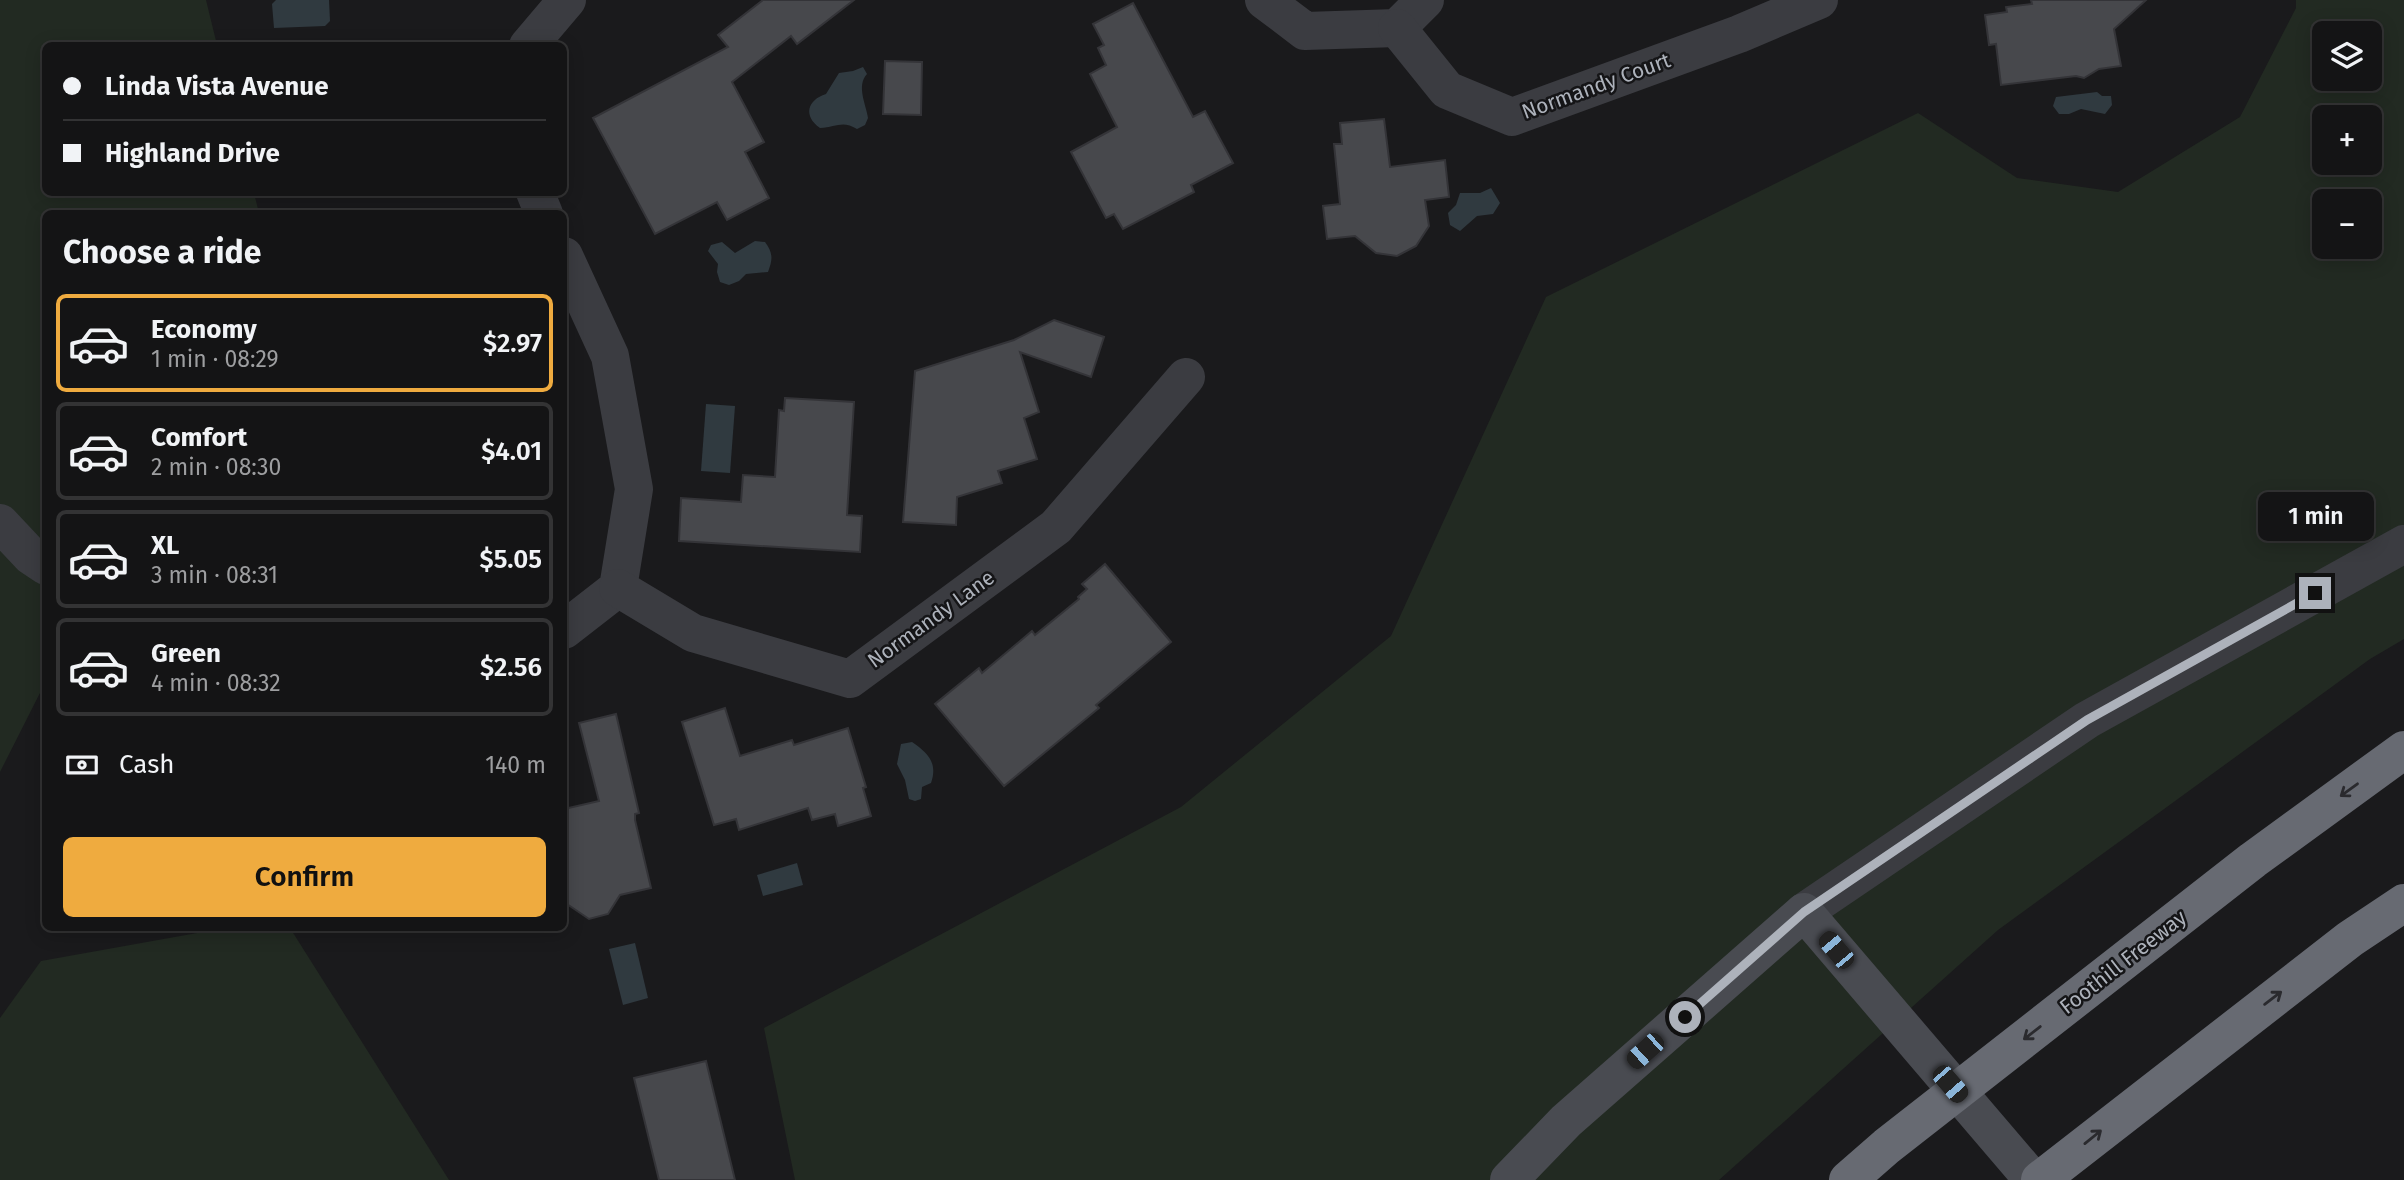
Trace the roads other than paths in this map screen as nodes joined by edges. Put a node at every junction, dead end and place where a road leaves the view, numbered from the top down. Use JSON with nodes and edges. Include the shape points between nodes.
{"nodes":[{"id":1,"x":567,"y":0,"type":"edge"},
{"id":2,"x":1264,"y":0,"type":"edge"},
{"id":3,"x":1425,"y":0,"type":"edge"},
{"id":4,"x":1819,"y":0,"type":"edge"},
{"id":5,"x":1397,"y":28,"type":"junction"},
{"id":6,"x":531,"y":42,"type":"edge"},
{"id":7,"x":567,"y":263,"type":"edge"},
{"id":8,"x":1186,"y":377,"type":"dead end"},
{"id":9,"x":0,"y":523,"type":"edge"},
{"id":10,"x":2404,"y":544,"type":"edge"},
{"id":11,"x":42,"y":563,"type":"edge"},
{"id":12,"x":618,"y":587,"type":"junction"},
{"id":13,"x":567,"y":628,"type":"edge"},
{"id":14,"x":2404,"y":750,"type":"edge"},
{"id":15,"x":2404,"y":903,"type":"edge"},
{"id":16,"x":1804,"y":912,"type":"junction"},
{"id":17,"x":1509,"y":1180,"type":"edge"},
{"id":18,"x":1848,"y":1180,"type":"edge"},
{"id":19,"x":2033,"y":1180,"type":"edge"},
{"id":20,"x":2040,"y":1180,"type":"edge"}],
"edges":[{"from":1,"to":6,"type":"street"},
{"from":2,"to":5,"type":"street","via":[[1305,31]]},
{"from":3,"to":5,"type":"street"},
{"from":4,"to":5,"type":"street","name":"Normandy Court","via":[[1512,117],[1447,90]]},
{"from":7,"to":12,"type":"street","via":[[610,356],[635,489]]},
{"from":8,"to":12,"type":"street","name":"Normandy Lane","via":[[1056,527],[850,679],[693,633]]},
{"from":9,"to":11,"type":"street"},
{"from":10,"to":16,"type":"street","via":[[2087,720]]},
{"from":12,"to":13,"type":"street"},
{"from":14,"to":18,"type":"highway","name":"Foothill Freeway","one_way":true,"via":[[2253,860]]},
{"from":20,"to":15,"type":"highway","one_way":true},
{"from":16,"to":17,"type":"main road","via":[[1566,1121]]},
{"from":16,"to":19,"type":"main road"}]}
